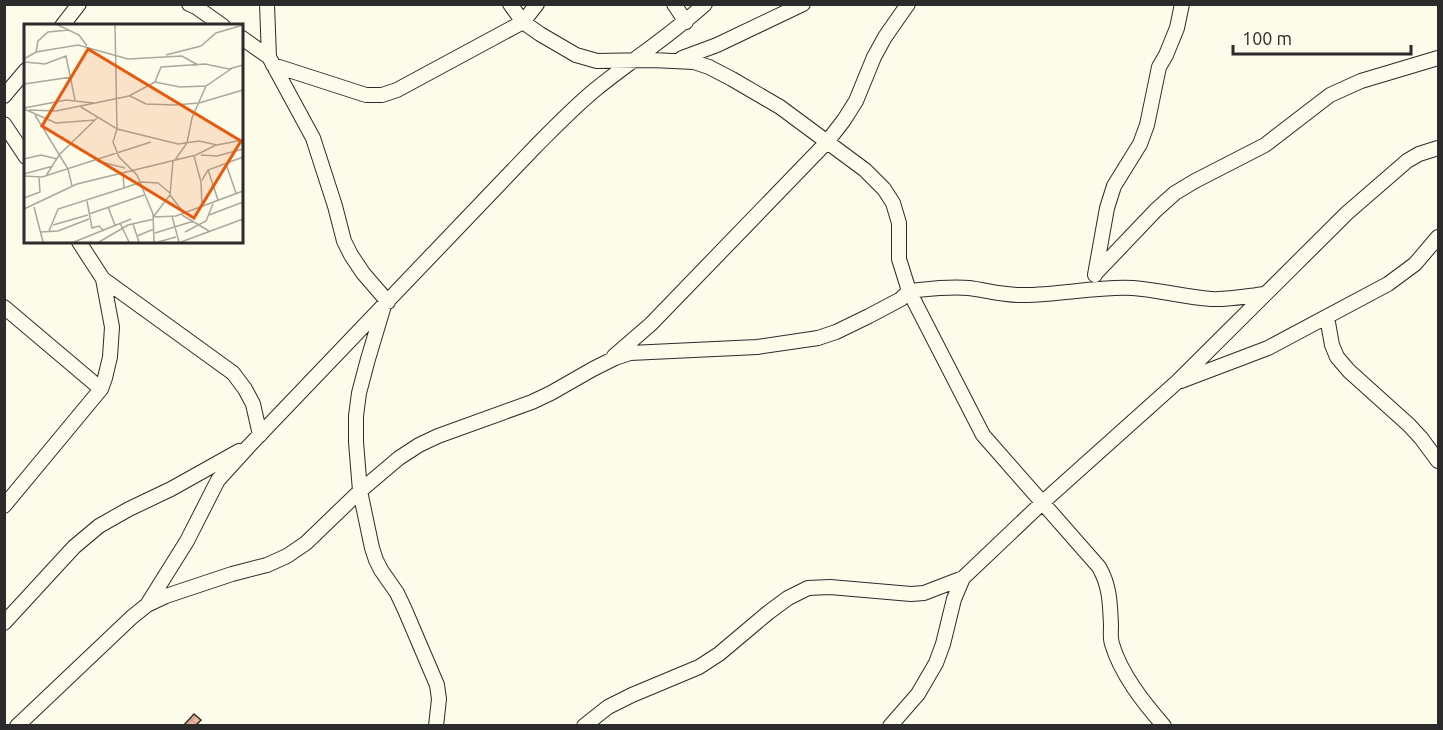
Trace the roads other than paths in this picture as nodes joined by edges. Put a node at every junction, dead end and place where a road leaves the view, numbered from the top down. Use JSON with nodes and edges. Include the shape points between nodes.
{"nodes":[{"id":1,"x":79,"y":4,"type":"edge"},
{"id":2,"x":189,"y":4,"type":"edge"},
{"id":3,"x":267,"y":4,"type":"edge"},
{"id":4,"x":510,"y":4,"type":"edge"},
{"id":5,"x":537,"y":4,"type":"edge"},
{"id":6,"x":674,"y":4,"type":"edge"},
{"id":7,"x":705,"y":4,"type":"edge"},
{"id":8,"x":803,"y":4,"type":"edge"},
{"id":9,"x":908,"y":4,"type":"edge"},
{"id":10,"x":1182,"y":4,"type":"edge"},
{"id":11,"x":523,"y":22,"type":"junction"},
{"id":12,"x":686,"y":22,"type":"junction"},
{"id":13,"x":64,"y":24,"type":"edge"},
{"id":14,"x":220,"y":24,"type":"edge"},
{"id":15,"x":243,"y":39,"type":"edge"},
{"id":16,"x":1438,"y":58,"type":"edge"},
{"id":17,"x":634,"y":60,"type":"junction"},
{"id":18,"x":271,"y":61,"type":"junction"},
{"id":19,"x":675,"y":61,"type":"junction"},
{"id":20,"x":24,"y":72,"type":"edge"},
{"id":21,"x":4,"y":96,"type":"edge"},
{"id":22,"x":4,"y":124,"type":"edge"},
{"id":23,"x":827,"y":142,"type":"junction"},
{"id":24,"x":1438,"y":148,"type":"edge"},
{"id":25,"x":24,"y":154,"type":"edge"},
{"id":26,"x":1438,"y":237,"type":"edge"},
{"id":27,"x":80,"y":243,"type":"edge"},
{"id":28,"x":1095,"y":274,"type":"junction"},
{"id":29,"x":103,"y":279,"type":"junction"},
{"id":30,"x":1093,"y":289,"type":"junction"},
{"id":31,"x":909,"y":291,"type":"junction"},
{"id":32,"x":1265,"y":294,"type":"junction"},
{"id":33,"x":386,"y":304,"type":"junction"},
{"id":34,"x":4,"y":308,"type":"edge"},
{"id":35,"x":1327,"y":317,"type":"junction"},
{"id":36,"x":605,"y":363,"type":"junction"},
{"id":37,"x":1177,"y":382,"type":"junction"},
{"id":38,"x":100,"y":389,"type":"junction"},
{"id":39,"x":260,"y":435,"type":"junction"},
{"id":40,"x":249,"y":446,"type":"junction"},
{"id":41,"x":1438,"y":461,"type":"edge"},
{"id":42,"x":360,"y":491,"type":"junction"},
{"id":43,"x":1043,"y":502,"type":"junction"},
{"id":44,"x":4,"y":506,"type":"edge"},
{"id":45,"x":963,"y":578,"type":"junction"},
{"id":46,"x":147,"y":605,"type":"junction"},
{"id":47,"x":4,"y":623,"type":"edge"},
{"id":48,"x":17,"y":726,"type":"edge"},
{"id":49,"x":436,"y":726,"type":"edge"},
{"id":50,"x":584,"y":726,"type":"edge"},
{"id":51,"x":890,"y":726,"type":"edge"},
{"id":52,"x":1164,"y":726,"type":"edge"}],
"edges":[{"from":1,"to":13,"type":"street"},
{"from":2,"to":14,"type":"street"},
{"from":3,"to":18,"type":"street"},
{"from":4,"to":11,"type":"street"},
{"from":5,"to":11,"type":"street"},
{"from":6,"to":12,"type":"street"},
{"from":7,"to":12,"type":"street"},
{"from":8,"to":19,"type":"street"},
{"from":9,"to":23,"type":"street","via":[[885,36],[856,101]]},
{"from":10,"to":28,"type":"street","via":[[1177,28],[1159,67],[1140,144],[1114,186]]},
{"from":11,"to":17,"type":"street","via":[[576,55],[597,61]]},
{"from":11,"to":18,"type":"street","via":[[382,95],[366,95]]},
{"from":12,"to":17,"type":"street"},
{"from":15,"to":18,"type":"street"},
{"from":16,"to":28,"type":"street","via":[[1361,81],[1330,95],[1265,145],[1175,193]]},
{"from":17,"to":19,"type":"street"},
{"from":17,"to":33,"type":"street","via":[[578,105]]},
{"from":18,"to":33,"type":"street","via":[[313,138],[344,241]]},
{"from":19,"to":23,"type":"street","via":[[709,67],[732,79],[780,107]]},
{"from":20,"to":21,"type":"street"},
{"from":22,"to":25,"type":"street"},
{"from":23,"to":31,"type":"street","via":[[865,170],[893,203],[899,223],[899,259]]},
{"from":23,"to":36,"type":"street","via":[[651,324]]},
{"from":24,"to":32,"type":"street","via":[[1407,161],[1347,213]]},
{"from":26,"to":35,"type":"street","via":[[1415,264],[1388,284]]},
{"from":27,"to":29,"type":"street"},
{"from":28,"to":30,"type":"street"},
{"from":29,"to":38,"type":"street","via":[[112,327],[110,357]]},
{"from":29,"to":39,"type":"street","via":[[233,373],[253,404]]},
{"from":30,"to":31,"type":"street","via":[[1042,295],[995,294],[952,287]]},
{"from":30,"to":32,"type":"street","via":[[1138,288],[1226,300]]},
{"from":31,"to":36,"type":"street","via":[[869,316],[818,338],[757,347],[630,353]]},
{"from":31,"to":43,"type":"street","via":[[983,435]]},
{"from":32,"to":37,"type":"street"},
{"from":33,"to":39,"type":"street"},
{"from":33,"to":42,"type":"street","via":[[359,393],[356,442]]},
{"from":34,"to":38,"type":"street"},
{"from":35,"to":37,"type":"street","via":[[1268,348]]},
{"from":35,"to":41,"type":"street","via":[[1337,357],[1421,438]]},
{"from":36,"to":42,"type":"street","via":[[532,402],[419,445]]},
{"from":37,"to":43,"type":"street"},
{"from":38,"to":44,"type":"street"},
{"from":39,"to":40,"type":"street"},
{"from":40,"to":46,"type":"street","via":[[218,480],[187,541]]},
{"from":40,"to":47,"type":"street","via":[[99,526],[74,547]]},
{"from":42,"to":46,"type":"street","via":[[287,556]]},
{"from":42,"to":49,"type":"street","via":[[376,560],[397,593],[437,685]]},
{"from":43,"to":45,"type":"street"},
{"from":43,"to":52,"type":"street","via":[[1105,578],[1111,642],[1127,676]]},
{"from":45,"to":50,"type":"street","via":[[911,594],[808,588],[788,598],[699,667],[632,694]]},
{"from":45,"to":51,"type":"street","via":[[936,663],[918,694]]},
{"from":46,"to":48,"type":"street"}]}
